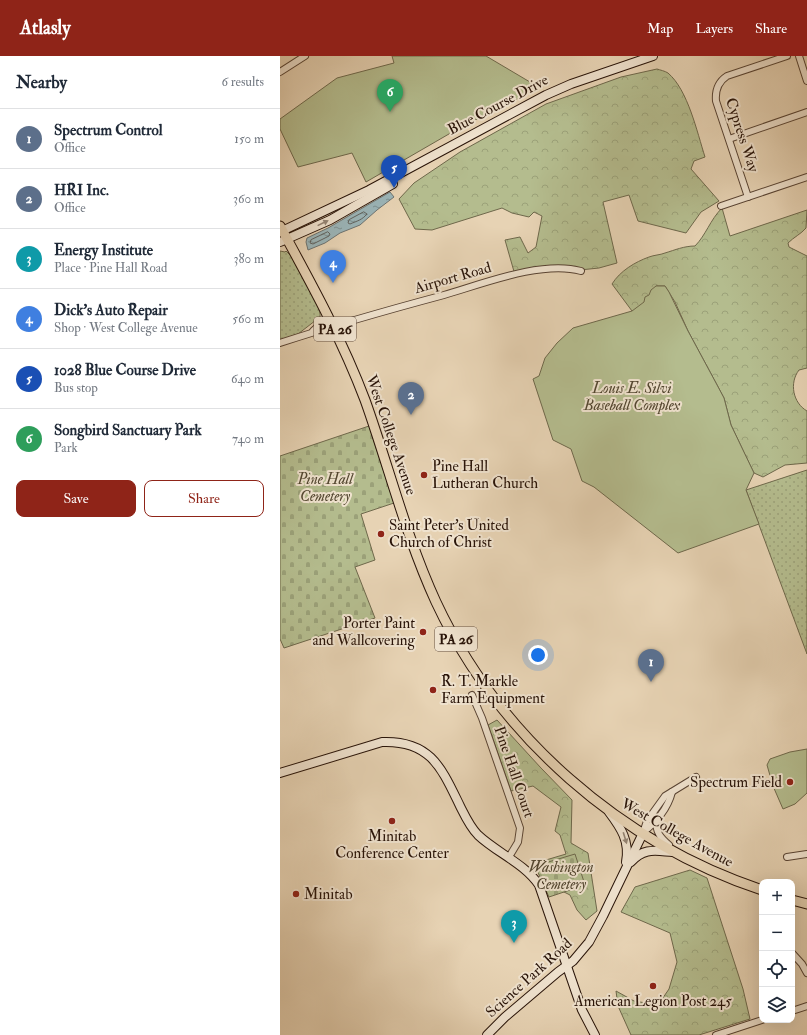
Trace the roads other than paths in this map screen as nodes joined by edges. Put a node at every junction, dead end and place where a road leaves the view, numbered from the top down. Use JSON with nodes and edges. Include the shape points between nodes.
{"nodes":[{"id":1,"x":305,"y":56,"type":"edge"},
{"id":2,"x":786,"y":56,"type":"edge"},
{"id":3,"x":799,"y":56,"type":"edge"},
{"id":4,"x":650,"y":57,"type":"edge"},
{"id":5,"x":280,"y":72,"type":"edge"},
{"id":6,"x":807,"y":81,"type":"edge"},
{"id":7,"x":807,"y":112,"type":"edge"},
{"id":8,"x":729,"y":139,"type":"junction"},
{"id":9,"x":807,"y":177,"type":"edge"},
{"id":10,"x":748,"y":197,"type":"junction"},
{"id":11,"x":721,"y":206,"type":"dead end"},
{"id":12,"x":282,"y":234,"type":"edge"},
{"id":13,"x":580,"y":271,"type":"dead end"},
{"id":14,"x":329,"y":316,"type":"junction"},
{"id":15,"x":334,"y":326,"type":"junction"},
{"id":16,"x":312,"y":332,"type":"junction"},
{"id":17,"x":280,"y":343,"type":"edge"},
{"id":18,"x":472,"y":695,"type":"dead end"},
{"id":19,"x":280,"y":773,"type":"edge"},
{"id":20,"x":696,"y":777,"type":"dead end"},
{"id":21,"x":672,"y":792,"type":"junction"},
{"id":22,"x":608,"y":810,"type":"junction"},
{"id":23,"x":658,"y":818,"type":"junction"},
{"id":24,"x":642,"y":833,"type":"junction"},
{"id":25,"x":678,"y":853,"type":"junction"},
{"id":26,"x":807,"y":854,"type":"edge"},
{"id":27,"x":509,"y":857,"type":"junction"},
{"id":28,"x":787,"y":857,"type":"dead end"},
{"id":29,"x":625,"y":870,"type":"junction"},
{"id":30,"x":759,"y":889,"type":"edge"},
{"id":31,"x":795,"y":901,"type":"edge"},
{"id":32,"x":807,"y":904,"type":"edge"},
{"id":33,"x":795,"y":956,"type":"edge"},
{"id":34,"x":567,"y":967,"type":"junction"},
{"id":35,"x":807,"y":973,"type":"edge"},
{"id":36,"x":807,"y":1006,"type":"edge"},
{"id":37,"x":795,"y":1010,"type":"edge"},
{"id":38,"x":759,"y":1021,"type":"edge"},
{"id":39,"x":487,"y":1035,"type":"edge"},
{"id":40,"x":595,"y":1035,"type":"edge"},
{"id":41,"x":716,"y":1035,"type":"edge"}],
"edges":[{"from":1,"to":5,"type":"street"},
{"from":2,"to":8,"type":"street","name":"Cypress Way","via":[[732,74],[721,82],[716,92],[716,101]]},
{"from":3,"to":6,"type":"street"},
{"from":4,"to":12,"type":"main road","name":"Blue Course Drive","via":[[546,95]]},
{"from":7,"to":8,"type":"street"},
{"from":8,"to":10,"type":"street","name":"Cypress Way"},
{"from":9,"to":10,"type":"street"},
{"from":10,"to":11,"type":"street"},
{"from":12,"to":14,"type":"main road","name":"West College Avenue","number":"PA 26"},
{"from":13,"to":15,"type":"street","name":"Airport Road","via":[[545,269],[509,276]]},
{"from":14,"to":15,"type":"main road","name":"West College Avenue","number":"PA 26"},
{"from":14,"to":16,"type":"street"},
{"from":15,"to":16,"type":"street","name":"Airport Road"},
{"from":15,"to":22,"type":"main road","name":"West College Avenue","number":"PA 26","via":[[364,397],[419,562],[454,635],[489,690],[535,746]]},
{"from":16,"to":17,"type":"street","name":"Airport Road"},
{"from":18,"to":27,"type":"street","name":"Pine Hall Court","via":[[520,828],[518,842]]},
{"from":19,"to":27,"type":"main road","via":[[375,743],[396,742],[414,747],[430,757],[442,770],[474,831]]},
{"from":20,"to":21,"type":"street"},
{"from":21,"to":23,"type":"street","via":[[670,800]]},
{"from":21,"to":24,"type":"street","via":[[665,796],[647,821]]},
{"from":22,"to":24,"type":"main road","name":"West College Avenue","number":"PA 26"},
{"from":22,"to":29,"type":"main road","one_way":true,"via":[[625,837]]},
{"from":23,"to":24,"type":"street"},
{"from":23,"to":25,"type":"street","via":[[656,827],[659,835]]},
{"from":24,"to":25,"type":"main road","name":"West College Avenue","number":"PA 26"},
{"from":24,"to":29,"type":"main road","name":"Science Park Road"},
{"from":25,"to":29,"type":"main road","via":[[655,850],[644,852],[633,859]]},
{"from":25,"to":30,"type":"main road","name":"West College Avenue","number":"PA 26","via":[[714,872]]},
{"from":26,"to":28,"type":"street"},
{"from":27,"to":34,"type":"main road","via":[[539,885]]},
{"from":29,"to":34,"type":"main road","name":"Science Park Road","via":[[594,933]]},
{"from":31,"to":32,"type":"main road"},
{"from":33,"to":35,"type":"street"},
{"from":34,"to":39,"type":"main road","name":"Science Park Road","via":[[505,1017]]},
{"from":34,"to":40,"type":"main road","via":[[582,1010]]},
{"from":36,"to":37,"type":"street"},
{"from":38,"to":41,"type":"street"}]}
